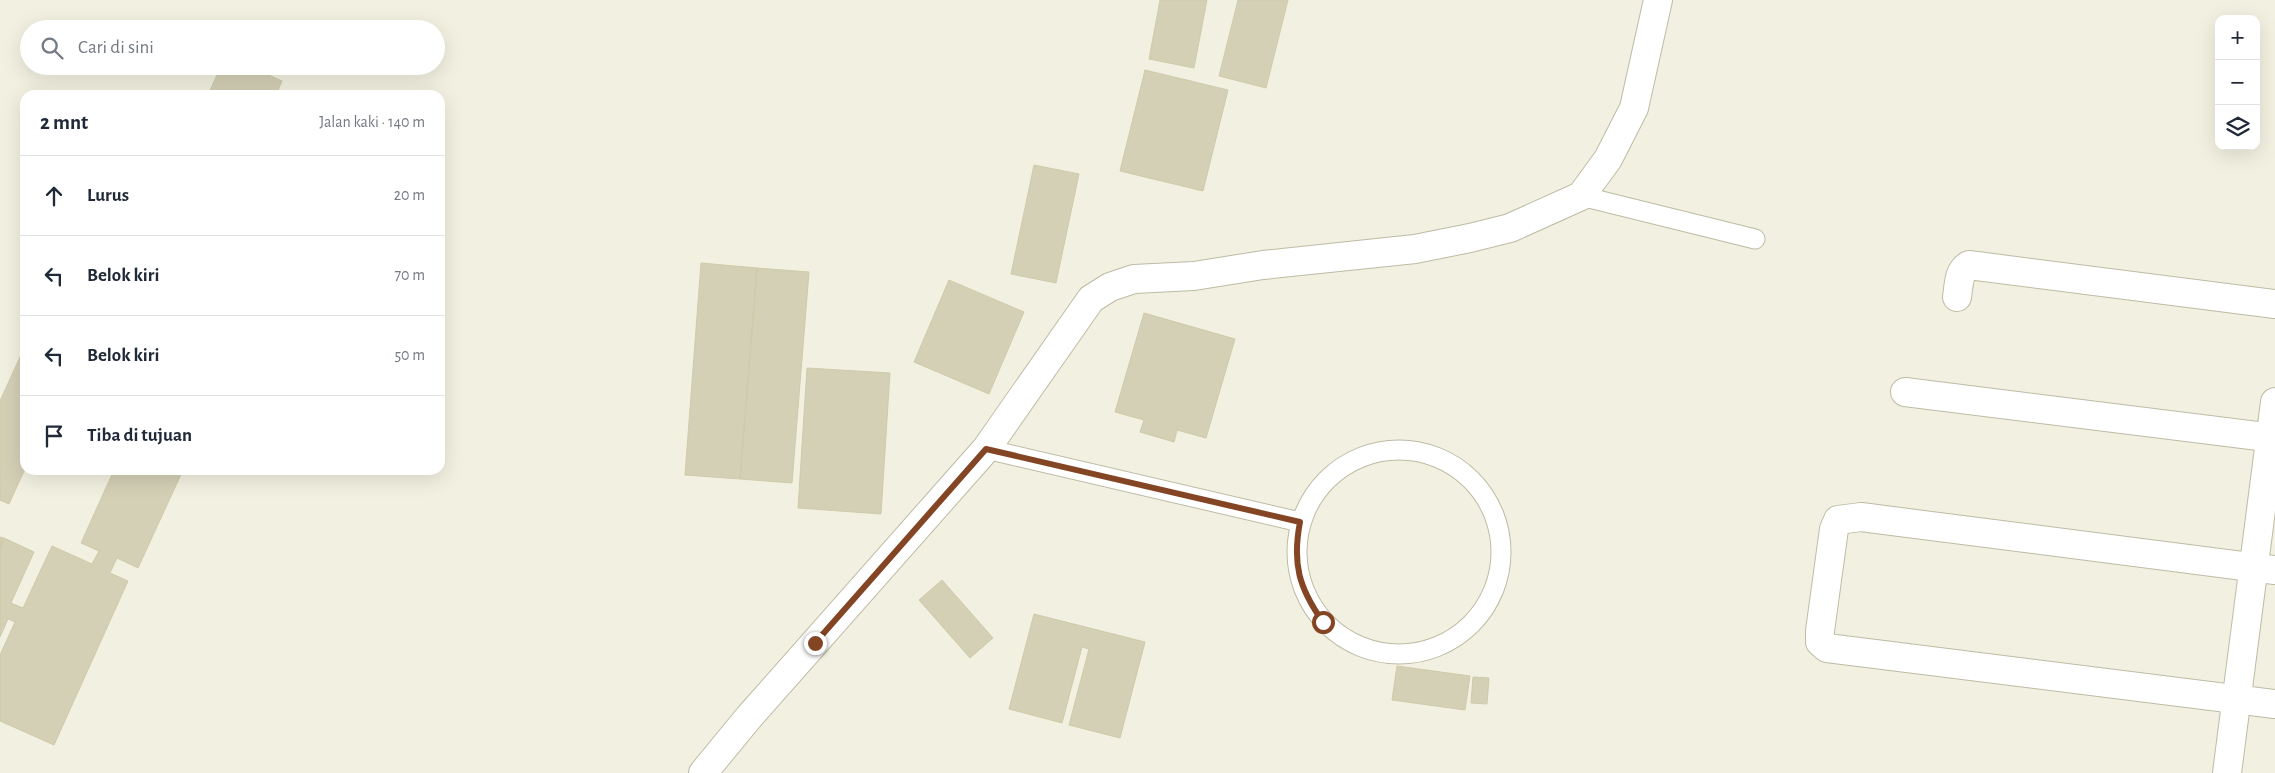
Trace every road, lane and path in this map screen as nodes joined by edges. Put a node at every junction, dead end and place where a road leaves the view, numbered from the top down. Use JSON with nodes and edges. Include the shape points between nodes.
{"nodes":[{"id":1,"x":1658,"y":0,"type":"edge"},
{"id":2,"x":1581,"y":196,"type":"junction"},
{"id":3,"x":1755,"y":239,"type":"dead end"},
{"id":4,"x":1958,"y":297,"type":"dead end"},
{"id":5,"x":2275,"y":304,"type":"edge"},
{"id":6,"x":1905,"y":392,"type":"dead end"},
{"id":7,"x":2275,"y":402,"type":"edge"},
{"id":8,"x":2273,"y":438,"type":"edge"},
{"id":9,"x":986,"y":449,"type":"junction"},
{"id":10,"x":1300,"y":522,"type":"junction"},
{"id":11,"x":2264,"y":568,"type":"edge"},
{"id":12,"x":2237,"y":699,"type":"junction"},
{"id":13,"x":2275,"y":704,"type":"edge"},
{"id":14,"x":703,"y":773,"type":"edge"},
{"id":15,"x":2227,"y":773,"type":"edge"}],
"edges":[{"from":1,"to":2,"type":"street","via":[[1634,108],[1608,159]]},
{"from":2,"to":3,"type":"lane"},
{"from":2,"to":9,"type":"street","via":[[1510,228],[1415,249],[1263,265],[1194,276],[1134,279],[1110,287],[1091,299]]},
{"from":4,"to":5,"type":"street","via":[[1960,277],[1969,265]]},
{"from":6,"to":8,"type":"street"},
{"from":7,"to":8,"type":"street"},
{"from":8,"to":11,"type":"street"},
{"from":9,"to":10,"type":"lane"},
{"from":9,"to":14,"type":"street"},
{"from":10,"to":10,"type":"lane","via":[[1321,485],[1337,470],[1355,460],[1396,450],[1439,458],[1474,482],[1487,499],[1501,539],[1497,582],[1476,619],[1442,645],[1422,652],[1400,654],[1358,646],[1323,622],[1302,586],[1296,543]]},
{"from":11,"to":12,"type":"street"},
{"from":11,"to":12,"type":"street","via":[[1861,517],[1838,520],[1834,529],[1820,631],[1820,642],[1827,648]]},
{"from":12,"to":13,"type":"street"},
{"from":12,"to":15,"type":"street"}]}
